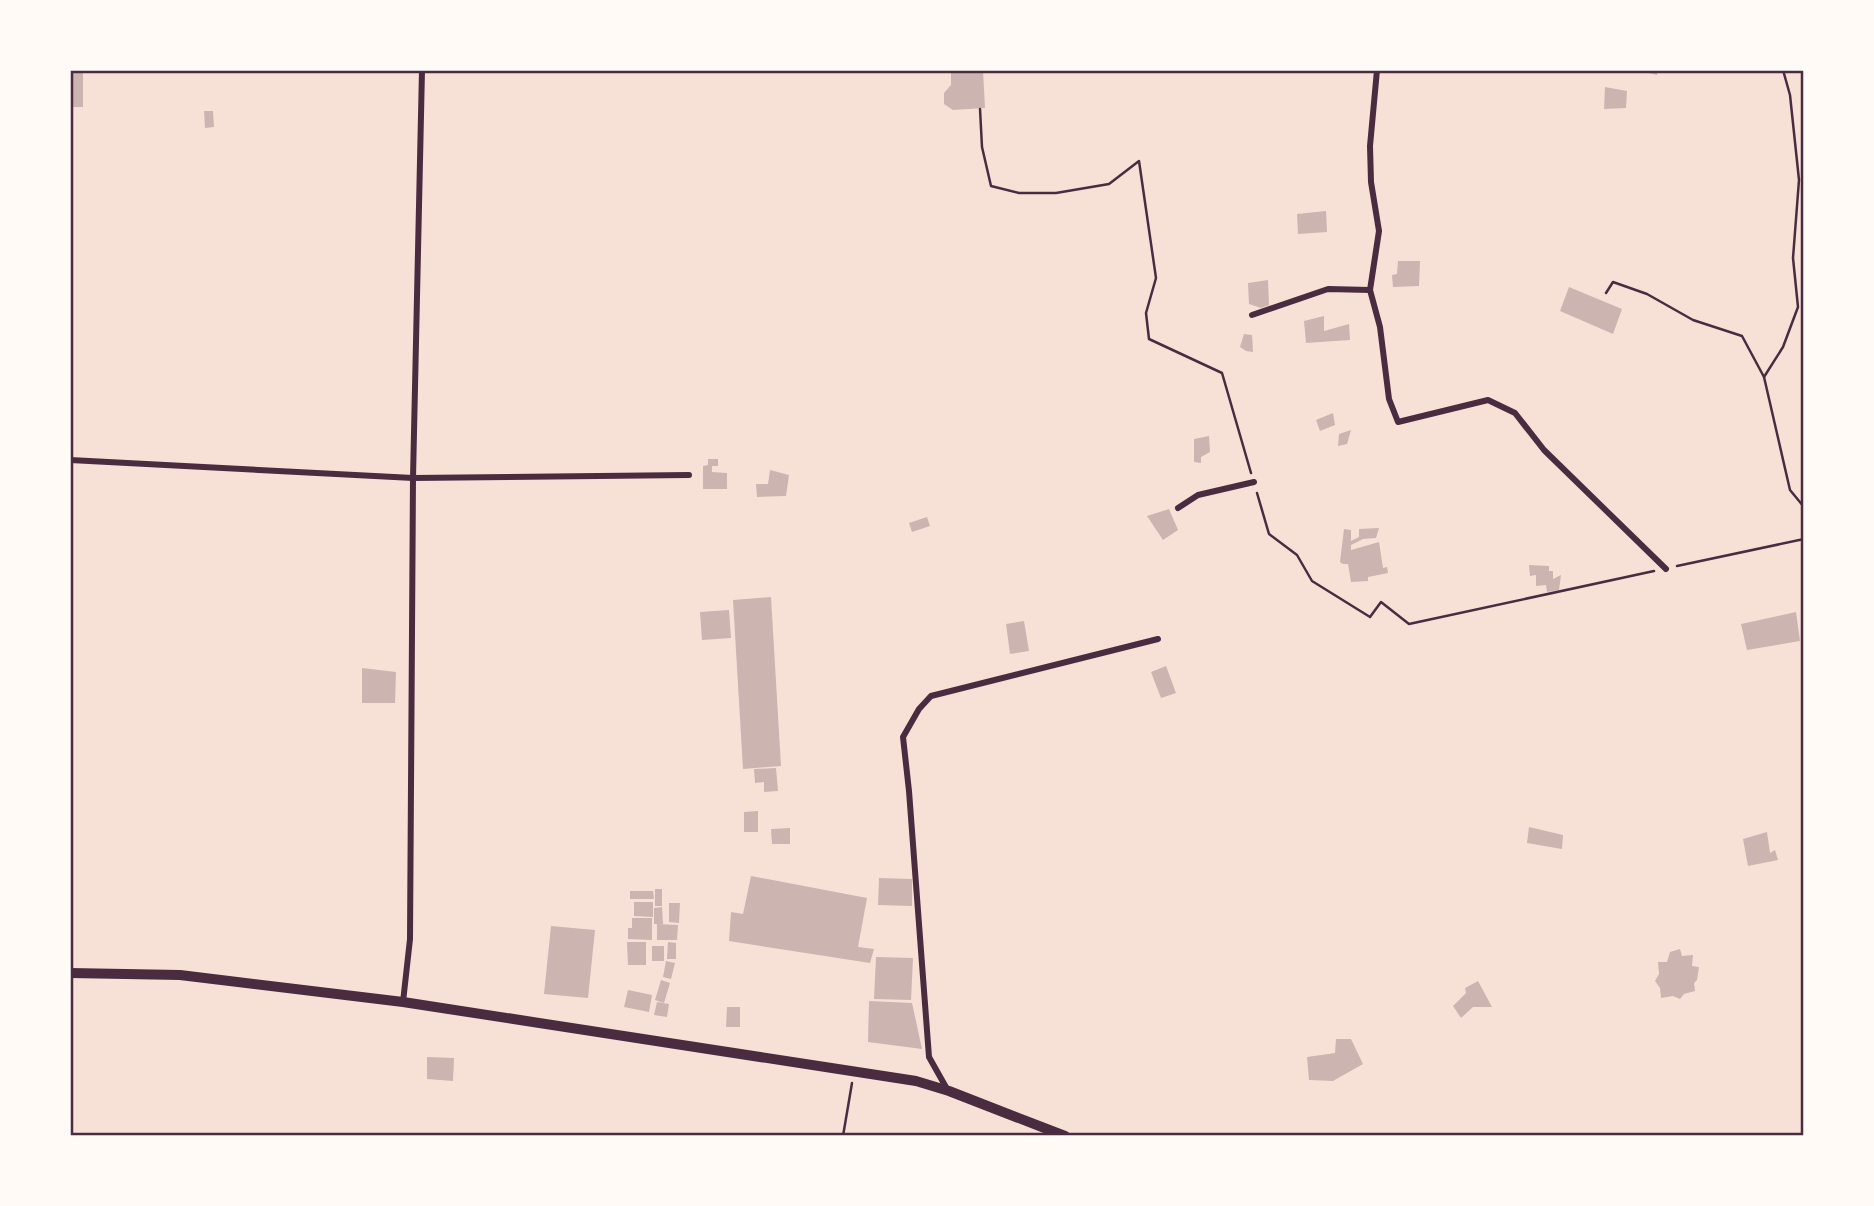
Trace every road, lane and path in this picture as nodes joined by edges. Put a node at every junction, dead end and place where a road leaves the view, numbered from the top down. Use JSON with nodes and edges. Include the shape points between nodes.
{"nodes":[{"id":1,"x":422,"y":70,"type":"edge"},
{"id":2,"x":1377,"y":70,"type":"edge"},
{"id":3,"x":1783,"y":70,"type":"edge"},
{"id":4,"x":980,"y":109,"type":"dead end"},
{"id":5,"x":1370,"y":290,"type":"junction"},
{"id":6,"x":1606,"y":293,"type":"dead end"},
{"id":7,"x":1252,"y":315,"type":"dead end"},
{"id":8,"x":1764,"y":377,"type":"junction"},
{"id":9,"x":70,"y":460,"type":"edge"},
{"id":10,"x":688,"y":475,"type":"dead end"},
{"id":11,"x":414,"y":478,"type":"junction"},
{"id":12,"x":1254,"y":482,"type":"junction"},
{"id":13,"x":1804,"y":507,"type":"edge"},
{"id":14,"x":1178,"y":509,"type":"dead end"},
{"id":15,"x":1804,"y":539,"type":"edge"},
{"id":16,"x":1666,"y":569,"type":"junction"},
{"id":17,"x":1158,"y":639,"type":"dead end"},
{"id":18,"x":70,"y":974,"type":"edge"},
{"id":19,"x":403,"y":1002,"type":"junction"},
{"id":20,"x":853,"y":1073,"type":"junction"},
{"id":21,"x":949,"y":1091,"type":"junction"},
{"id":22,"x":843,"y":1136,"type":"edge"},
{"id":23,"x":1065,"y":1136,"type":"edge"}],
"edges":[{"from":1,"to":11,"type":"street"},
{"from":2,"to":5,"type":"street","via":[[1370,146],[1379,231]]},
{"from":3,"to":8,"type":"path","via":[[1799,180],[1793,258],[1798,307],[1783,347]]},
{"from":4,"to":12,"type":"path","via":[[991,186],[1019,193],[1056,193],[1110,184],[1139,161],[1156,278],[1146,313],[1149,339],[1222,373]]},
{"from":5,"to":7,"type":"street","via":[[1328,289]]},
{"from":5,"to":16,"type":"street","via":[[1389,399],[1398,422],[1488,401],[1515,413],[1544,450]]},
{"from":6,"to":8,"type":"path","via":[[1613,282],[1647,294],[1693,320],[1742,336]]},
{"from":8,"to":13,"type":"path","via":[[1790,490]]},
{"from":9,"to":11,"type":"street"},
{"from":10,"to":11,"type":"street"},
{"from":11,"to":19,"type":"street","via":[[410,939]]},
{"from":12,"to":14,"type":"street","via":[[1198,495]]},
{"from":12,"to":16,"type":"path","via":[[1269,534],[1297,555],[1312,581],[1370,617],[1381,602],[1409,624]]},
{"from":15,"to":16,"type":"path"},
{"from":17,"to":21,"type":"street","via":[[931,696],[902,737],[929,1057]]},
{"from":18,"to":19,"type":"main road","via":[[180,975]]},
{"from":19,"to":20,"type":"main road"},
{"from":20,"to":21,"type":"main road","via":[[916,1081]]},
{"from":20,"to":22,"type":"path"},
{"from":21,"to":23,"type":"main road"}]}
